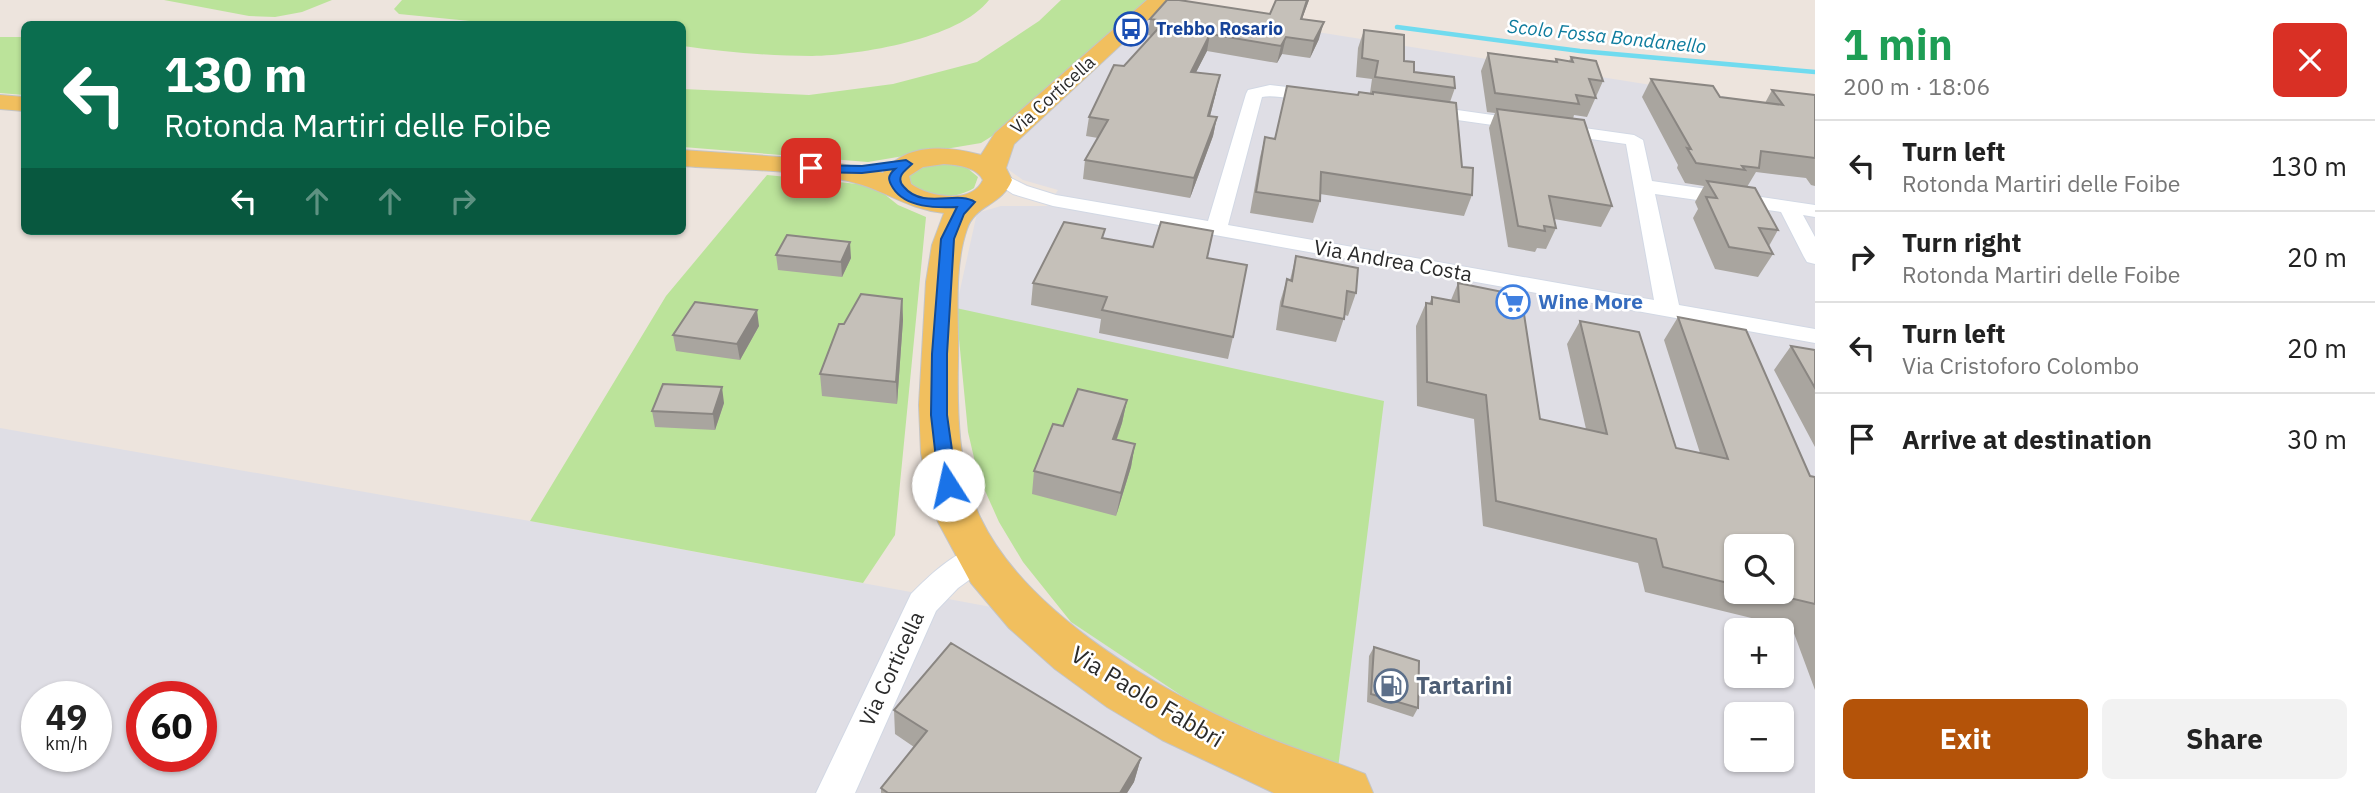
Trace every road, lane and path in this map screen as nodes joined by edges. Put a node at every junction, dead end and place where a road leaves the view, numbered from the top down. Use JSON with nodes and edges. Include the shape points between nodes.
{"nodes":[{"id":1,"x":1159,"y":0,"type":"edge"},
{"id":2,"x":1339,"y":99,"type":"edge"},
{"id":3,"x":0,"y":102,"type":"edge"},
{"id":4,"x":21,"y":104,"type":"edge"},
{"id":5,"x":1406,"y":108,"type":"edge"},
{"id":6,"x":1004,"y":139,"type":"junction"},
{"id":7,"x":944,"y":156,"type":"junction"},
{"id":8,"x":686,"y":158,"type":"edge"},
{"id":9,"x":907,"y":184,"type":"junction"},
{"id":10,"x":1643,"y":186,"type":"junction"},
{"id":11,"x":984,"y":187,"type":"junction"},
{"id":12,"x":1788,"y":207,"type":"junction"},
{"id":13,"x":1815,"y":211,"type":"edge"},
{"id":14,"x":1216,"y":229,"type":"junction"},
{"id":15,"x":948,"y":239,"type":"junction"},
{"id":16,"x":1815,"y":257,"type":"edge"},
{"id":17,"x":1668,"y":310,"type":"junction"},
{"id":18,"x":1815,"y":336,"type":"edge"},
{"id":19,"x":979,"y":557,"type":"junction"},
{"id":20,"x":835,"y":793,"type":"edge"},
{"id":21,"x":1345,"y":793,"type":"edge"}],
"edges":[{"from":1,"to":6,"type":"main road","name":"Via Corticella"},
{"from":2,"to":14,"type":"street","via":[[1270,90],[1254,94]]},
{"from":3,"to":4,"type":"main road"},
{"from":5,"to":10,"type":"street","via":[[1634,140]]},
{"from":6,"to":7,"type":"main road"},
{"from":6,"to":11,"type":"main road","name":"Via Corticella"},
{"from":7,"to":9,"type":"main road"},
{"from":7,"to":11,"type":"main road","via":[[977,161]]},
{"from":8,"to":9,"type":"main road","via":[[837,170]]},
{"from":9,"to":11,"type":"main road","via":[[937,204]]},
{"from":9,"to":15,"type":"main road","via":[[941,222]]},
{"from":10,"to":12,"type":"street"},
{"from":10,"to":17,"type":"street"},
{"from":11,"to":14,"type":"street","name":"Via Andrea Costa"},
{"from":11,"to":15,"type":"main road","name":"Via Corticella","via":[[958,212]]},
{"from":12,"to":13,"type":"street"},
{"from":12,"to":16,"type":"street"},
{"from":14,"to":17,"type":"street","name":"Via Andrea Costa"},
{"from":15,"to":19,"type":"main road","name":"Via Corticella","via":[[940,354],[942,457],[960,521]]},
{"from":17,"to":18,"type":"street","name":"Via Andrea Costa"},
{"from":19,"to":20,"type":"street","name":"Via Corticella","via":[[923,603]]},
{"from":19,"to":21,"type":"main road","name":"Via Paolo Fabbri","via":[[1034,620],[1072,654],[1119,686],[1246,755]]}]}
